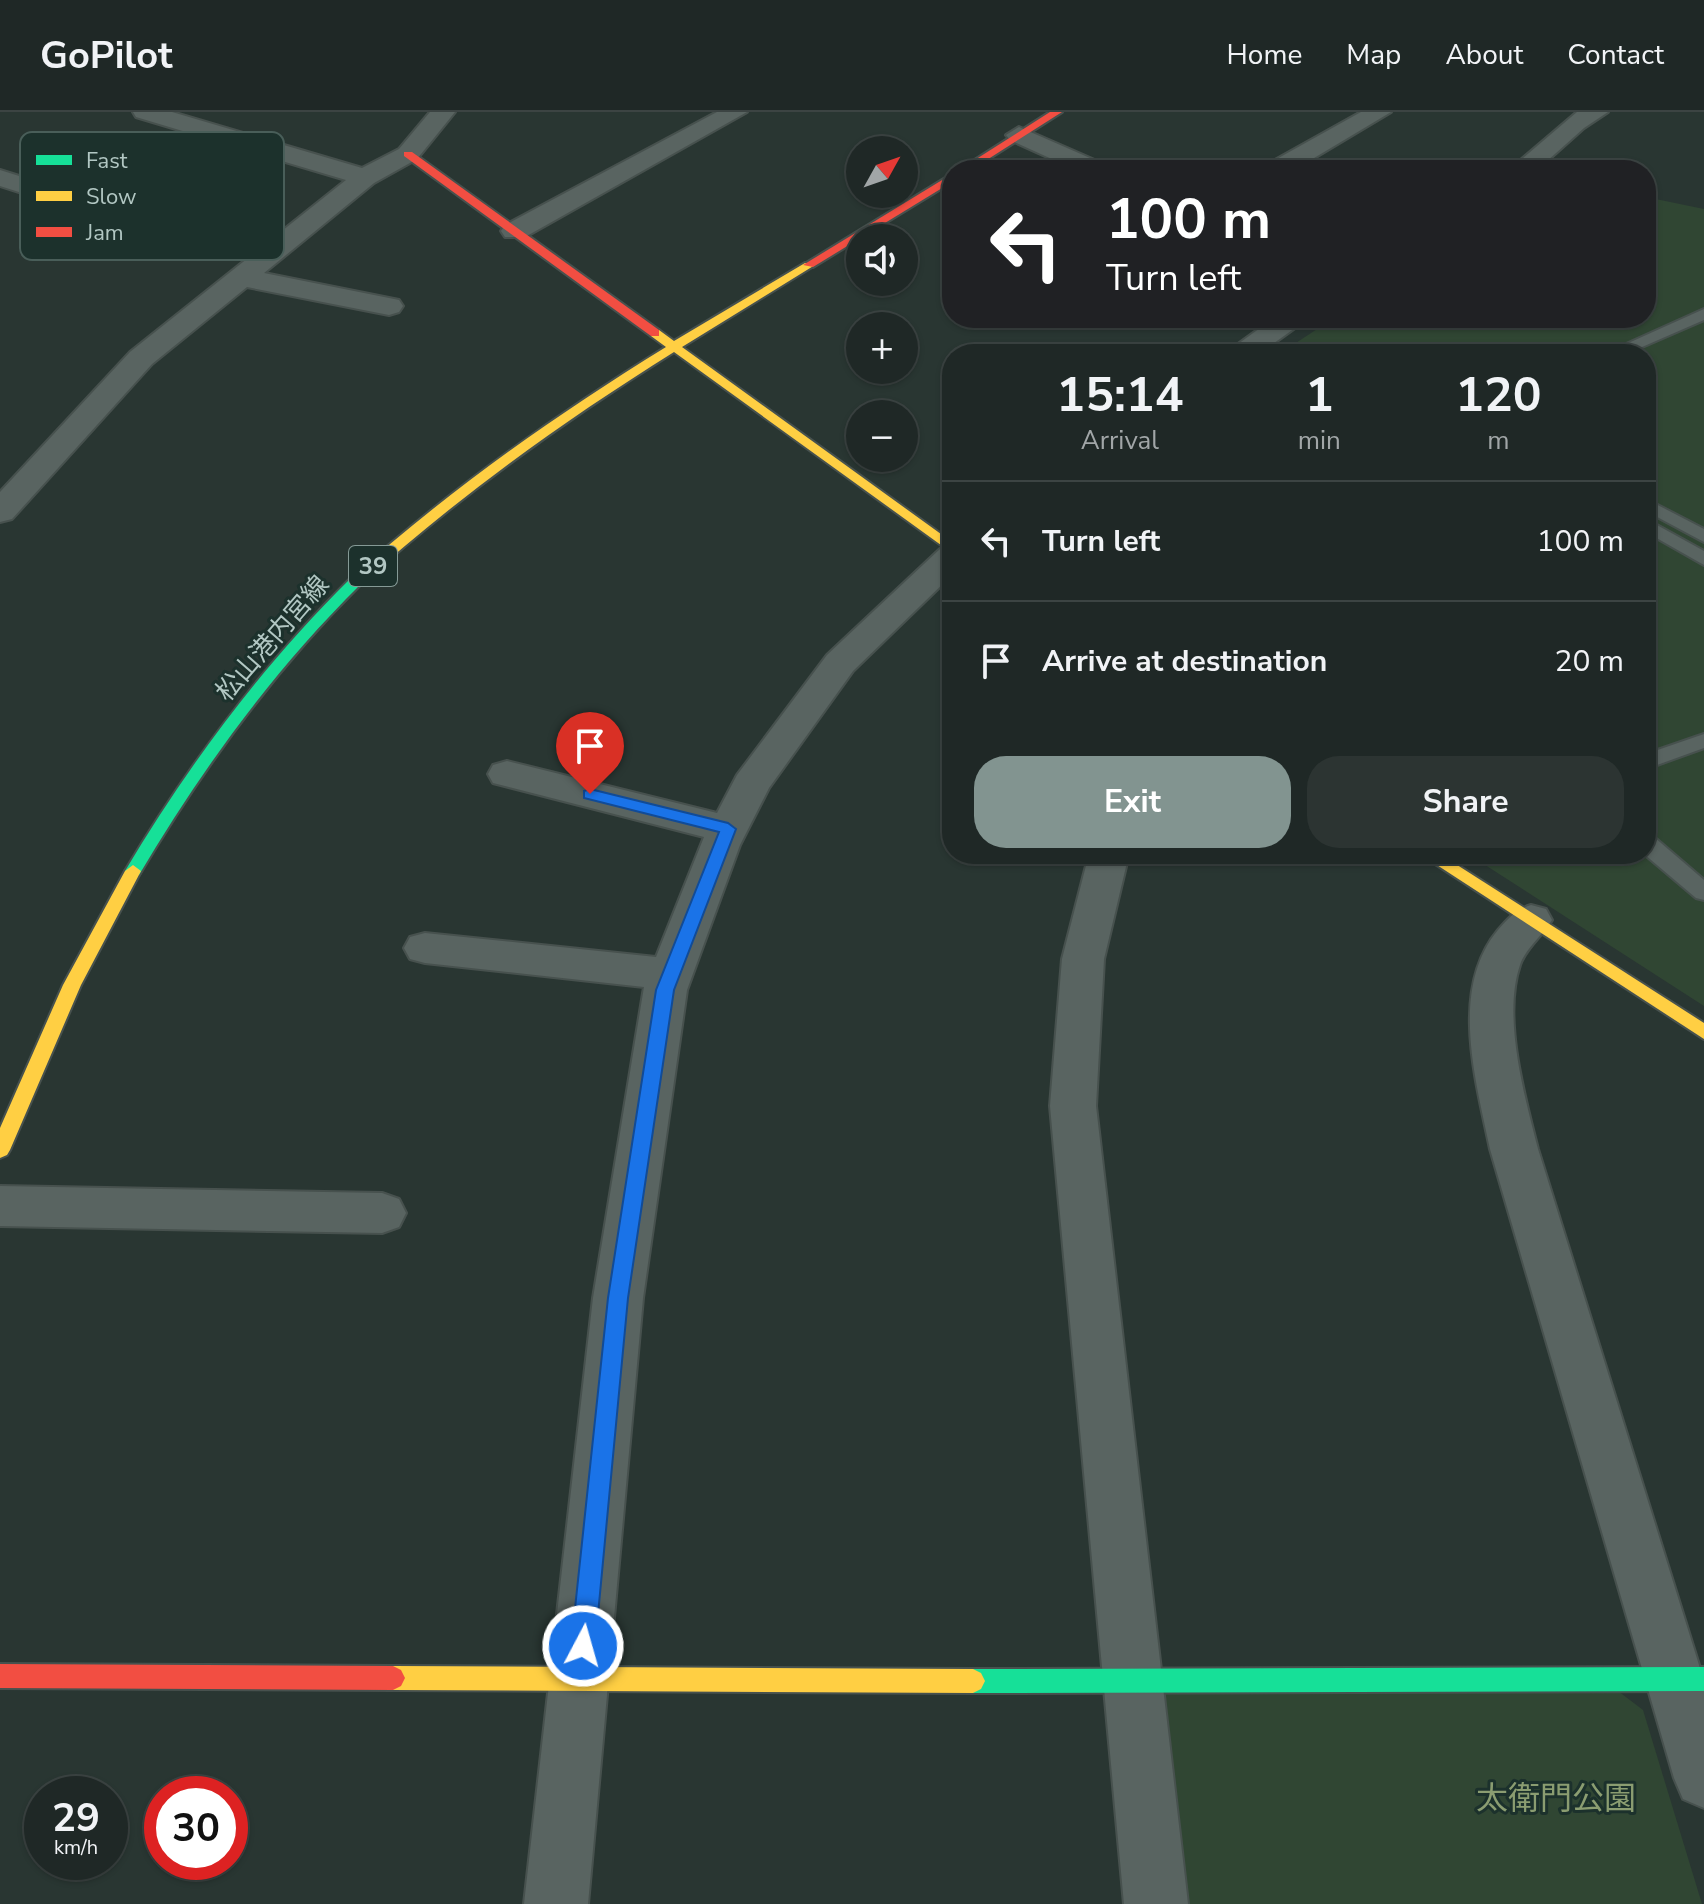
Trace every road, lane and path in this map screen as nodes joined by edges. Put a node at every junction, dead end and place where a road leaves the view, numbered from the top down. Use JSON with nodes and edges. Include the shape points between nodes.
{"nodes":[{"id":1,"x":443,"y":112,"type":"edge"},
{"id":2,"x":735,"y":112,"type":"edge"},
{"id":3,"x":1057,"y":112,"type":"edge"},
{"id":4,"x":1379,"y":112,"type":"edge"},
{"id":5,"x":1596,"y":112,"type":"edge"},
{"id":6,"x":162,"y":114,"type":"edge"},
{"id":7,"x":205,"y":132,"type":"edge"},
{"id":8,"x":1019,"y":135,"type":"junction"},
{"id":9,"x":408,"y":154,"type":"junction"},
{"id":10,"x":284,"y":155,"type":"edge"},
{"id":11,"x":980,"y":160,"type":"edge"},
{"id":12,"x":1075,"y":160,"type":"edge"},
{"id":13,"x":1293,"y":160,"type":"edge"},
{"id":14,"x":1533,"y":160,"type":"edge"},
{"id":15,"x":365,"y":177,"type":"junction"},
{"id":16,"x":0,"y":178,"type":"edge"},
{"id":17,"x":942,"y":183,"type":"edge"},
{"id":18,"x":20,"y":184,"type":"edge"},
{"id":19,"x":515,"y":231,"type":"junction"},
{"id":20,"x":284,"y":242,"type":"edge"},
{"id":21,"x":262,"y":260,"type":"edge"},
{"id":22,"x":241,"y":277,"type":"junction"},
{"id":23,"x":389,"y":306,"type":"dead end"},
{"id":24,"x":1704,"y":314,"type":"edge"},
{"id":25,"x":1279,"y":328,"type":"edge"},
{"id":26,"x":1254,"y":344,"type":"edge"},
{"id":27,"x":1635,"y":344,"type":"edge"},
{"id":28,"x":675,"y":347,"type":"junction"},
{"id":29,"x":1656,"y":510,"type":"edge"},
{"id":30,"x":0,"y":512,"type":"edge"},
{"id":31,"x":1656,"y":530,"type":"edge"},
{"id":32,"x":1704,"y":536,"type":"edge"},
{"id":33,"x":942,"y":542,"type":"edge"},
{"id":34,"x":1704,"y":559,"type":"edge"},
{"id":35,"x":942,"y":566,"type":"edge"},
{"id":36,"x":1704,"y":741,"type":"edge"},
{"id":37,"x":1656,"y":758,"type":"edge"},
{"id":38,"x":507,"y":774,"type":"dead end"},
{"id":39,"x":728,"y":829,"type":"junction"},
{"id":40,"x":1656,"y":853,"type":"edge"},
{"id":41,"x":1107,"y":864,"type":"edge"},
{"id":42,"x":1444,"y":864,"type":"edge"},
{"id":43,"x":1704,"y":892,"type":"edge"},
{"id":44,"x":1531,"y":920,"type":"junction"},
{"id":45,"x":425,"y":948,"type":"dead end"},
{"id":46,"x":671,"y":974,"type":"junction"},
{"id":47,"x":1704,"y":1032,"type":"edge"},
{"id":48,"x":1,"y":1143,"type":"edge"},
{"id":49,"x":0,"y":1206,"type":"edge"},
{"id":50,"x":382,"y":1213,"type":"dead end"},
{"id":51,"x":0,"y":1676,"type":"edge"},
{"id":52,"x":580,"y":1678,"type":"junction"},
{"id":53,"x":1690,"y":1679,"type":"edge"},
{"id":54,"x":1134,"y":1682,"type":"junction"},
{"id":55,"x":1704,"y":1778,"type":"edge"},
{"id":56,"x":556,"y":1904,"type":"edge"},
{"id":57,"x":1156,"y":1904,"type":"edge"}],
"edges":[{"from":1,"to":9,"type":"street"},
{"from":2,"to":19,"type":"street"},
{"from":3,"to":8,"type":"street"},
{"from":4,"to":13,"type":"street"},
{"from":5,"to":14,"type":"street","via":[[1575,123]]},
{"from":6,"to":7,"type":"street"},
{"from":8,"to":11,"type":"street"},
{"from":8,"to":12,"type":"street"},
{"from":9,"to":15,"type":"street"},
{"from":9,"to":19,"type":"street"},
{"from":10,"to":15,"type":"street"},
{"from":15,"to":20,"type":"street"},
{"from":16,"to":18,"type":"street"},
{"from":17,"to":28,"type":"street","name":"松山港内宮線","number":"39"},
{"from":19,"to":28,"type":"street"},
{"from":21,"to":22,"type":"street"},
{"from":22,"to":23,"type":"street"},
{"from":22,"to":30,"type":"street","via":[[141,358]]},
{"from":24,"to":27,"type":"lane"},
{"from":25,"to":26,"type":"street"},
{"from":28,"to":33,"type":"street"},
{"from":28,"to":48,"type":"street","name":"松山港内宮線","number":"39","via":[[454,497],[388,551],[265,679],[175,800],[121,886]]},
{"from":29,"to":32,"type":"lane"},
{"from":31,"to":34,"type":"lane"},
{"from":35,"to":39,"type":"street","via":[[840,663],[751,784]]},
{"from":36,"to":37,"type":"lane"},
{"from":38,"to":39,"type":"street"},
{"from":39,"to":46,"type":"street"},
{"from":40,"to":43,"type":"lane"},
{"from":41,"to":54,"type":"street","via":[[1083,959],[1073,1106]]},
{"from":42,"to":44,"type":"street"},
{"from":44,"to":47,"type":"street"},
{"from":44,"to":53,"type":"street","via":[[1499,964],[1498,1078],[1514,1149]]},
{"from":45,"to":46,"type":"street"},
{"from":46,"to":52,"type":"street","via":[[618,1298]]},
{"from":49,"to":50,"type":"street"},
{"from":51,"to":52,"type":"street"},
{"from":52,"to":54,"type":"street"},
{"from":52,"to":56,"type":"street"},
{"from":53,"to":54,"type":"street"},
{"from":53,"to":55,"type":"street"},
{"from":54,"to":57,"type":"street"}]}
